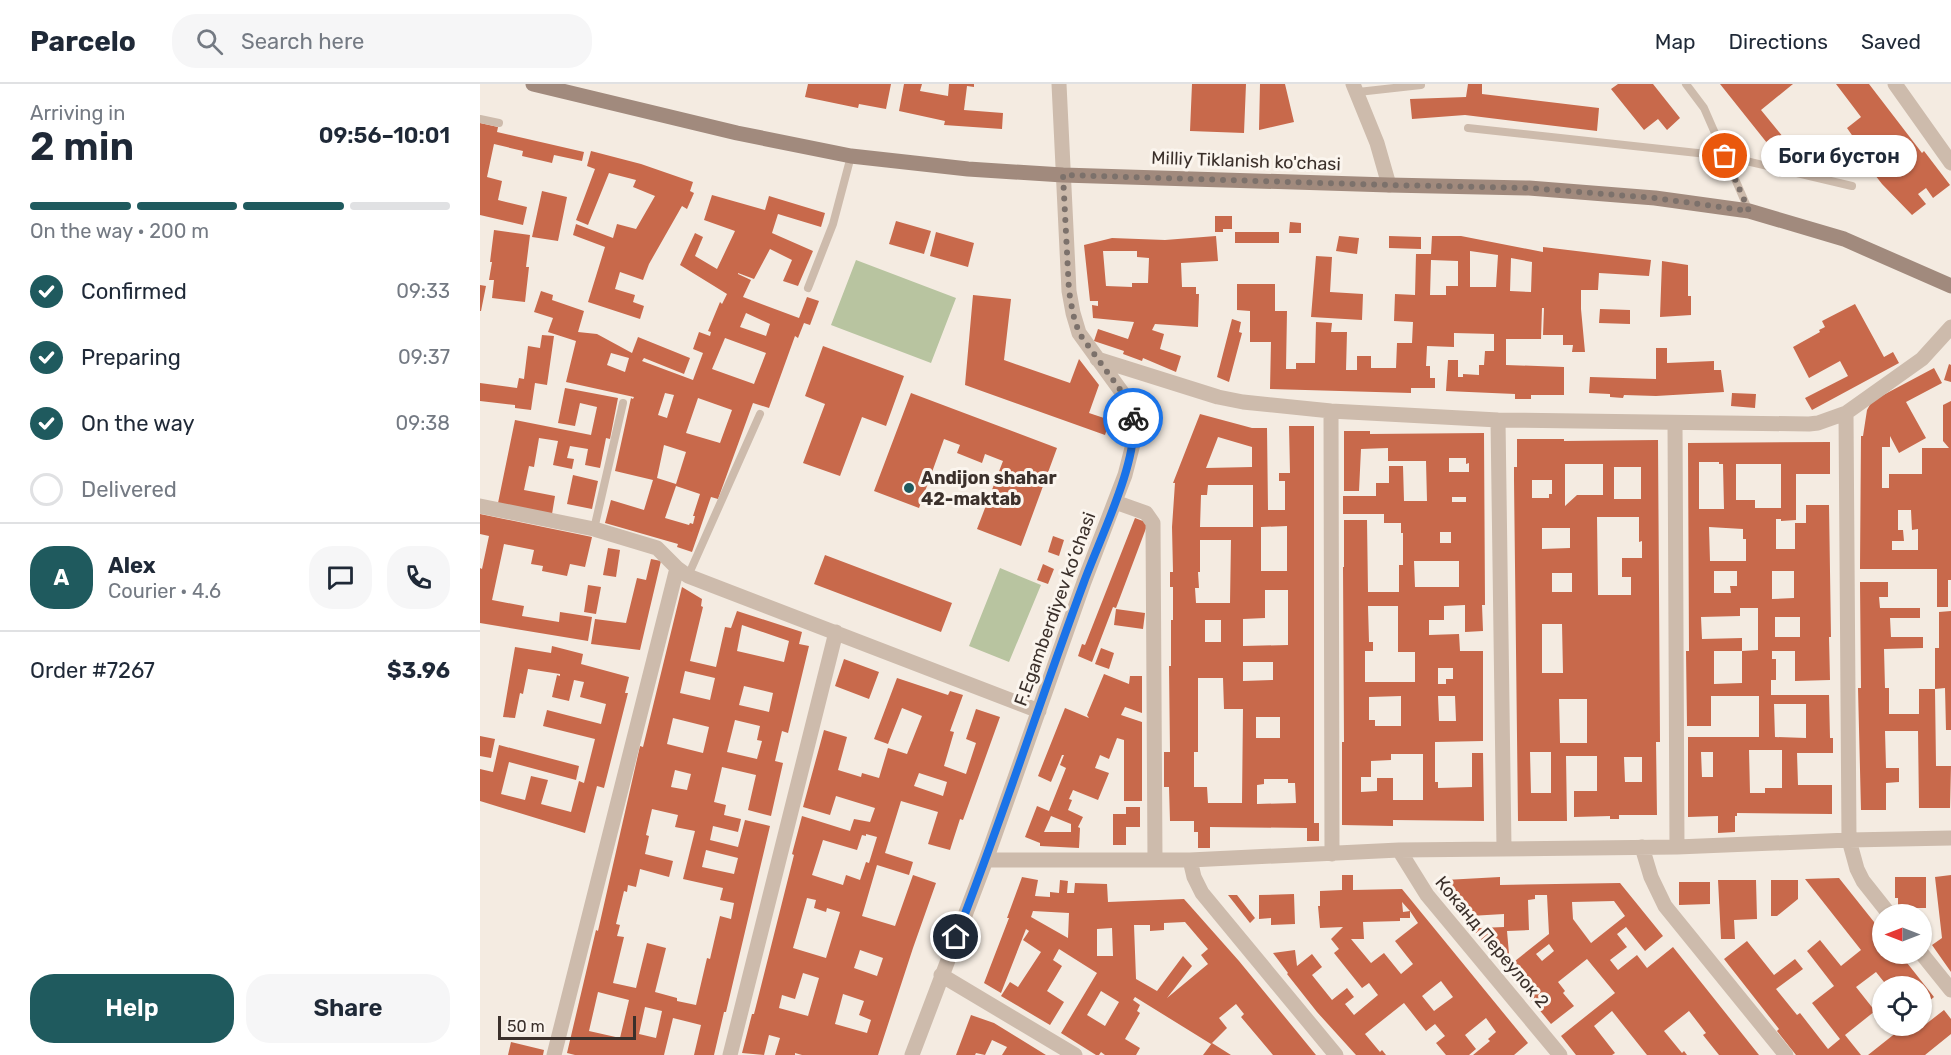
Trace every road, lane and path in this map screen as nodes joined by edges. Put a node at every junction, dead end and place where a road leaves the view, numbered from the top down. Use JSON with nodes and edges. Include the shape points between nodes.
{"nodes":[{"id":1,"x":533,"y":84,"type":"edge"},
{"id":2,"x":1059,"y":84,"type":"edge"},
{"id":3,"x":1686,"y":84,"type":"edge"},
{"id":4,"x":1895,"y":84,"type":"edge"},
{"id":5,"x":1422,"y":86,"type":"dead end"},
{"id":6,"x":565,"y":88,"type":"edge"},
{"id":7,"x":1356,"y":88,"type":"edge"},
{"id":8,"x":480,"y":119,"type":"edge"},
{"id":9,"x":499,"y":123,"type":"dead end"},
{"id":10,"x":1468,"y":128,"type":"dead end"},
{"id":11,"x":851,"y":156,"type":"junction"},
{"id":12,"x":1725,"y":156,"type":"junction"},
{"id":13,"x":1951,"y":163,"type":"edge"},
{"id":14,"x":1063,"y":175,"type":"junction"},
{"id":15,"x":1389,"y":185,"type":"junction"},
{"id":16,"x":1852,"y":186,"type":"dead end"},
{"id":17,"x":1749,"y":211,"type":"junction"},
{"id":18,"x":1951,"y":286,"type":"edge"},
{"id":19,"x":808,"y":288,"type":"dead end"},
{"id":20,"x":1951,"y":327,"type":"edge"},
{"id":21,"x":1097,"y":359,"type":"junction"},
{"id":22,"x":623,"y":403,"type":"dead end"},
{"id":23,"x":1331,"y":411,"type":"junction"},
{"id":24,"x":1846,"y":413,"type":"junction"},
{"id":25,"x":760,"y":414,"type":"dead end"},
{"id":26,"x":1498,"y":420,"type":"junction"},
{"id":27,"x":1675,"y":423,"type":"junction"},
{"id":28,"x":1115,"y":502,"type":"junction"},
{"id":29,"x":480,"y":506,"type":"edge"},
{"id":30,"x":594,"y":529,"type":"junction"},
{"id":31,"x":682,"y":572,"type":"junction"},
{"id":32,"x":836,"y":632,"type":"junction"},
{"id":33,"x":1039,"y":711,"type":"junction"},
{"id":34,"x":1951,"y":838,"type":"edge"},
{"id":35,"x":1849,"y":840,"type":"junction"},
{"id":36,"x":1504,"y":848,"type":"junction"},
{"id":37,"x":1642,"y":848,"type":"junction"},
{"id":38,"x":1677,"y":848,"type":"junction"},
{"id":39,"x":1399,"y":850,"type":"junction"},
{"id":40,"x":1332,"y":854,"type":"junction"},
{"id":41,"x":986,"y":860,"type":"junction"},
{"id":42,"x":1155,"y":860,"type":"junction"},
{"id":43,"x":1190,"y":860,"type":"junction"},
{"id":44,"x":1881,"y":904,"type":"edge"},
{"id":45,"x":1930,"y":964,"type":"edge"},
{"id":46,"x":941,"y":975,"type":"junction"},
{"id":47,"x":1951,"y":990,"type":"edge"},
{"id":48,"x":554,"y":1055,"type":"edge"},
{"id":49,"x":730,"y":1055,"type":"edge"},
{"id":50,"x":912,"y":1055,"type":"edge"},
{"id":51,"x":1075,"y":1055,"type":"edge"},
{"id":52,"x":1336,"y":1055,"type":"edge"},
{"id":53,"x":1560,"y":1055,"type":"edge"},
{"id":54,"x":1786,"y":1055,"type":"edge"}],
"edges":[{"from":1,"to":6,"type":"main road","name":"Milliy Tiklanish ko'chasi"},
{"from":2,"to":14,"type":"street","name":"F.Egamberdiyev kо‘chasi"},
{"from":3,"to":12,"type":"lane","via":[[1704,108]]},
{"from":4,"to":13,"type":"street"},
{"from":5,"to":7,"type":"lane"},
{"from":6,"to":11,"type":"main road","name":"Milliy Tiklanish ko'chasi","via":[[737,134]]},
{"from":7,"to":15,"type":"street"},
{"from":8,"to":9,"type":"lane"},
{"from":10,"to":12,"type":"lane"},
{"from":11,"to":14,"type":"main road","name":"Milliy Tiklanish ko'chasi"},
{"from":11,"to":19,"type":"lane","via":[[833,224]]},
{"from":12,"to":16,"type":"lane"},
{"from":12,"to":17,"type":"lane"},
{"from":14,"to":15,"type":"main road","name":"Milliy Tiklanish ko'chasi"},
{"from":14,"to":21,"type":"street","name":"F.Egamberdiyev kо‘chasi","via":[[1073,314],[1079,333]]},
{"from":15,"to":17,"type":"main road","name":"Milliy Tiklanish ko'chasi","via":[[1529,188],[1655,198]]},
{"from":17,"to":18,"type":"main road","name":"Milliy Tiklanish ko'chasi","via":[[1844,239]]},
{"from":20,"to":24,"type":"street","via":[[1922,359]]},
{"from":21,"to":23,"type":"street","via":[[1235,401]]},
{"from":21,"to":28,"type":"street","name":"F.Egamberdiyev kо‘chasi","via":[[1129,402],[1134,421],[1133,444]]},
{"from":22,"to":30,"type":"lane"},
{"from":23,"to":26,"type":"street"},
{"from":23,"to":40,"type":"street"},
{"from":24,"to":27,"type":"street","via":[[1818,423]]},
{"from":24,"to":35,"type":"street"},
{"from":25,"to":31,"type":"lane"},
{"from":26,"to":27,"type":"street"},
{"from":26,"to":36,"type":"street"},
{"from":27,"to":38,"type":"street"},
{"from":28,"to":33,"type":"street","name":"F.Egamberdiyev kо‘chasi"},
{"from":28,"to":42,"type":"street","via":[[1146,513],[1153,524]]},
{"from":29,"to":30,"type":"street"},
{"from":30,"to":31,"type":"street","via":[[657,548]]},
{"from":31,"to":32,"type":"street"},
{"from":31,"to":48,"type":"street"},
{"from":32,"to":33,"type":"street"},
{"from":32,"to":49,"type":"street"},
{"from":33,"to":41,"type":"street","name":"F.Egamberdiyev kо‘chasi"},
{"from":34,"to":35,"type":"street"},
{"from":35,"to":38,"type":"street"},
{"from":35,"to":44,"type":"street","via":[[1860,875]]},
{"from":36,"to":37,"type":"street"},
{"from":36,"to":39,"type":"street"},
{"from":37,"to":38,"type":"street"},
{"from":37,"to":54,"type":"street","via":[[1665,906]]},
{"from":39,"to":40,"type":"street"},
{"from":39,"to":53,"type":"street","name":"Коканд Πереулок 2","via":[[1421,888]]},
{"from":40,"to":43,"type":"street"},
{"from":41,"to":42,"type":"street"},
{"from":41,"to":46,"type":"street","name":"F.Egamberdiyev kо‘chasi"},
{"from":42,"to":43,"type":"street"},
{"from":43,"to":52,"type":"street","via":[[1202,893]]},
{"from":45,"to":47,"type":"street"},
{"from":46,"to":50,"type":"street","name":"F.Egamberdiyev kо‘chasi"},
{"from":46,"to":51,"type":"street"}]}
